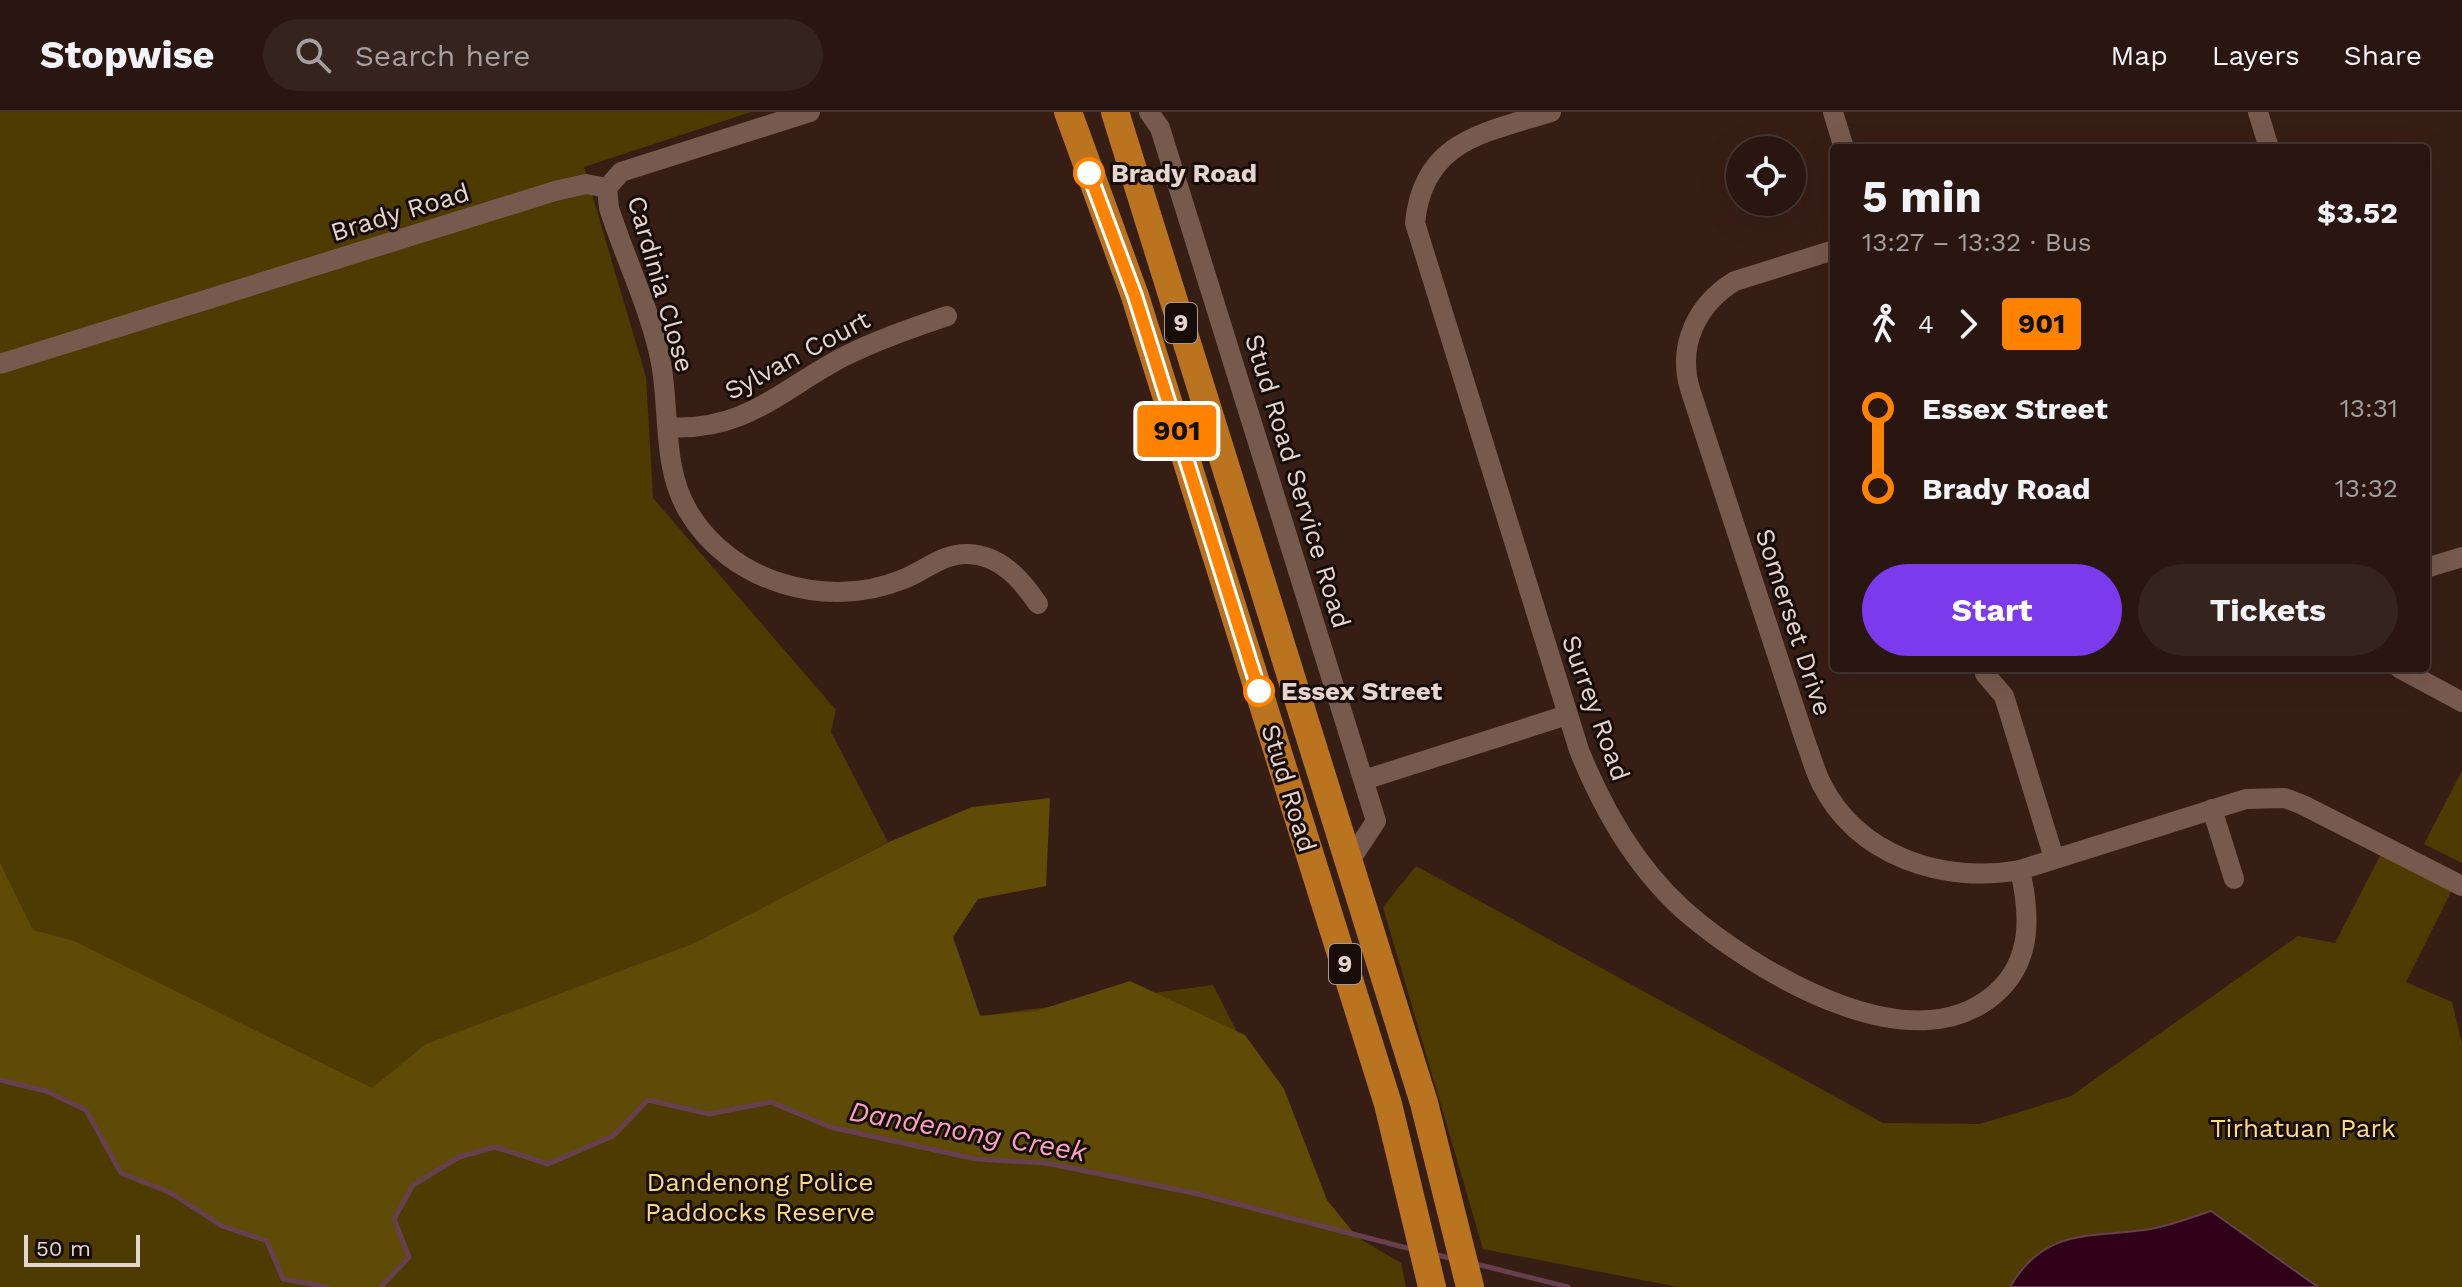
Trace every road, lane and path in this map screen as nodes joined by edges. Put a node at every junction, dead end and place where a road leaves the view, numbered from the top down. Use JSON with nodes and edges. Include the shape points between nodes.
{"nodes":[{"id":1,"x":810,"y":112,"type":"edge"},
{"id":2,"x":1068,"y":112,"type":"edge"},
{"id":3,"x":1115,"y":112,"type":"edge"},
{"id":4,"x":1149,"y":112,"type":"edge"},
{"id":5,"x":1551,"y":112,"type":"edge"},
{"id":6,"x":1833,"y":112,"type":"edge"},
{"id":7,"x":2258,"y":112,"type":"edge"},
{"id":8,"x":1843,"y":144,"type":"edge"},
{"id":9,"x":2268,"y":144,"type":"edge"},
{"id":10,"x":607,"y":188,"type":"junction"},
{"id":11,"x":1830,"y":251,"type":"edge"},
{"id":12,"x":947,"y":316,"type":"dead end"},
{"id":13,"x":0,"y":364,"type":"edge"},
{"id":14,"x":668,"y":427,"type":"junction"},
{"id":15,"x":2462,"y":557,"type":"edge"},
{"id":16,"x":2430,"y":567,"type":"edge"},
{"id":17,"x":1038,"y":604,"type":"dead end"},
{"id":18,"x":2406,"y":672,"type":"edge"},
{"id":19,"x":1985,"y":674,"type":"dead end"},
{"id":20,"x":2462,"y":702,"type":"edge"},
{"id":21,"x":1567,"y":715,"type":"junction"},
{"id":22,"x":1364,"y":780,"type":"junction"},
{"id":23,"x":2212,"y":809,"type":"junction"},
{"id":24,"x":2054,"y":858,"type":"junction"},
{"id":25,"x":1349,"y":862,"type":"junction"},
{"id":26,"x":2020,"y":870,"type":"junction"},
{"id":27,"x":2234,"y":879,"type":"dead end"},
{"id":28,"x":2462,"y":886,"type":"edge"},
{"id":29,"x":1432,"y":1287,"type":"edge"},
{"id":30,"x":1470,"y":1287,"type":"edge"}],
"edges":[{"from":1,"to":10,"type":"street","via":[[621,172]]},
{"from":2,"to":29,"type":"highway","name":"Stud Road","number":"9","via":[[1135,296],[1388,1104]]},
{"from":3,"to":25,"type":"highway","name":"Stud Road","number":"9"},
{"from":4,"to":22,"type":"street","name":"Stud Road Service Road","via":[[1160,128]]},
{"from":5,"to":21,"type":"street","name":"Surrey Road","via":[[1471,137],[1444,154],[1422,183],[1415,223]]},
{"from":6,"to":8,"type":"street"},
{"from":7,"to":9,"type":"street"},
{"from":10,"to":13,"type":"street","name":"Brady Road","via":[[573,186]]},
{"from":10,"to":14,"type":"street","name":"Cardinia Close","via":[[609,208],[657,346]]},
{"from":11,"to":26,"type":"street","name":"Somerset Drive","via":[[1735,281],[1713,297],[1690,333],[1685,362],[1690,389],[1821,784],[1846,820],[1904,860],[1944,873],[1989,876]]},
{"from":12,"to":14,"type":"street","name":"Sylvan Court","via":[[851,353],[752,413],[691,428]]},
{"from":14,"to":17,"type":"street","name":"Cardinia Close","via":[[672,472],[691,517],[722,552],[760,575],[815,590],[849,592],[901,581],[954,554],[974,554],[999,561]]},
{"from":15,"to":16,"type":"street"},
{"from":18,"to":20,"type":"street"},
{"from":19,"to":24,"type":"street","via":[[2004,696]]},
{"from":21,"to":22,"type":"street"},
{"from":21,"to":26,"type":"street","name":"Surrey Road","via":[[1596,792],[1667,893],[1747,959],[1840,1003],[1924,1022],[1952,1019],[1987,1001],[2012,975],[2025,945],[2029,913]]},
{"from":22,"to":25,"type":"street","name":"Stud Road Service Road","via":[[1376,821]]},
{"from":23,"to":24,"type":"street","name":"Somerset Drive"},
{"from":23,"to":27,"type":"street"},
{"from":23,"to":28,"type":"street","name":"Somerset Drive","via":[[2246,799],[2285,798]]},
{"from":24,"to":26,"type":"street","name":"Somerset Drive"},
{"from":25,"to":30,"type":"highway","name":"Stud Road","number":"9","via":[[1455,1215]]}]}
